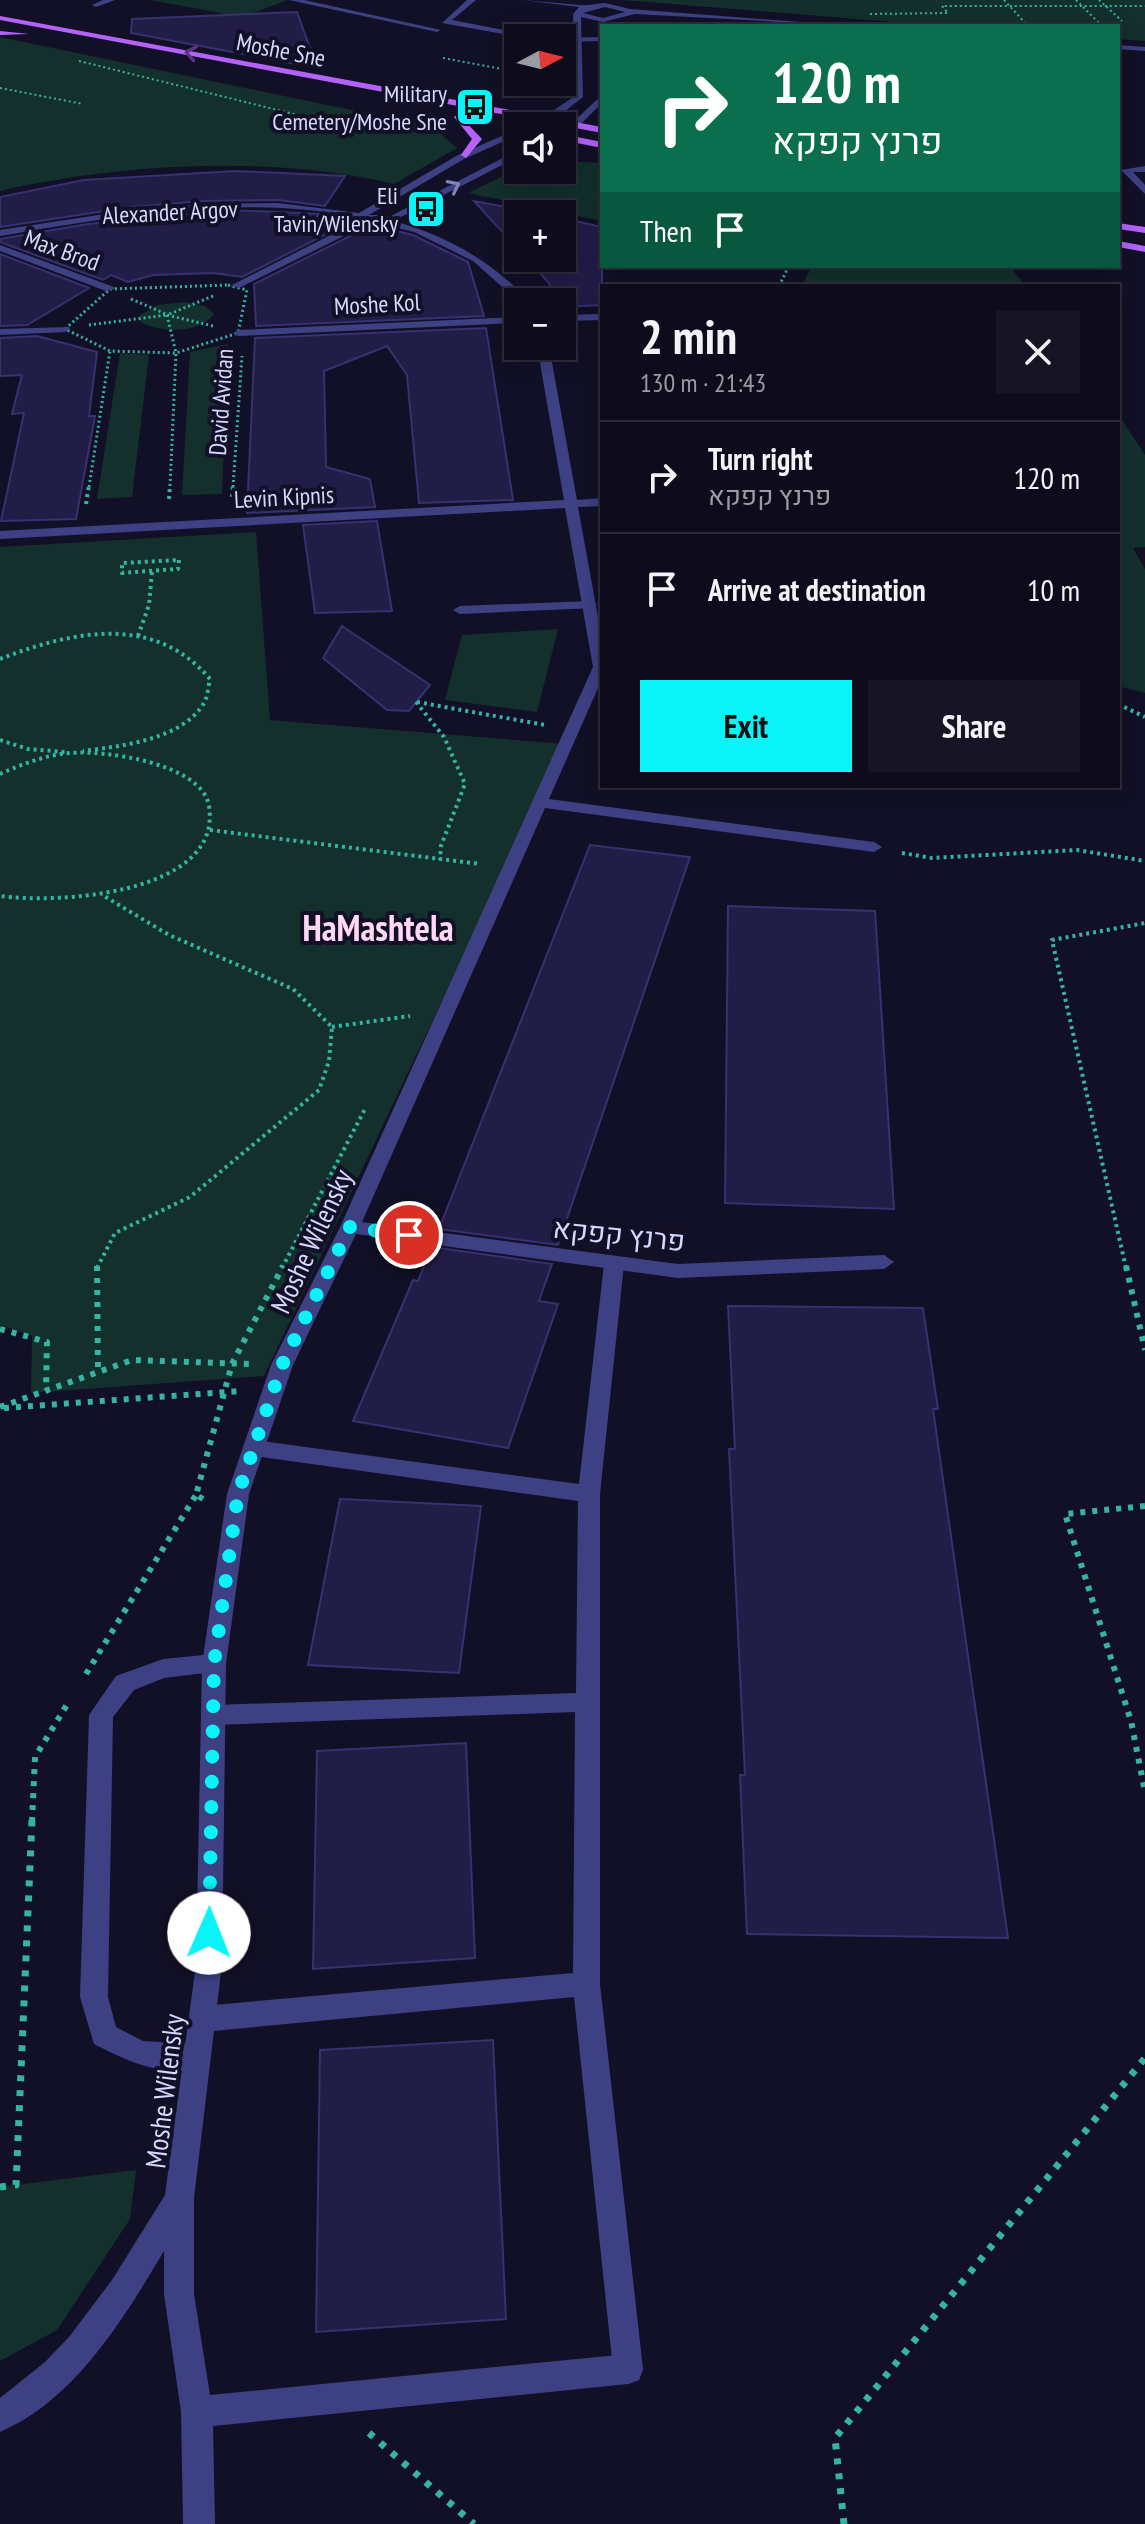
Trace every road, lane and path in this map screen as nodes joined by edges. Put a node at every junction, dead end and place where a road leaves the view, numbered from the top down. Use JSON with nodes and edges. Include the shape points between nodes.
{"nodes":[{"id":1,"x":111,"y":0,"type":"edge"},
{"id":2,"x":293,"y":0,"type":"edge"},
{"id":3,"x":472,"y":0,"type":"edge"},
{"id":4,"x":526,"y":0,"type":"edge"},
{"id":5,"x":937,"y":0,"type":"edge"},
{"id":6,"x":1004,"y":0,"type":"edge"},
{"id":7,"x":1076,"y":0,"type":"edge"},
{"id":8,"x":1099,"y":0,"type":"edge"},
{"id":9,"x":96,"y":5,"type":"dead end"},
{"id":10,"x":1008,"y":5,"type":"junction"},
{"id":11,"x":588,"y":6,"type":"junction"},
{"id":12,"x":942,"y":6,"type":"junction"},
{"id":13,"x":1145,"y":6,"type":"edge"},
{"id":14,"x":1083,"y":7,"type":"junction"},
{"id":15,"x":1106,"y":7,"type":"junction"},
{"id":16,"x":631,"y":11,"type":"junction"},
{"id":17,"x":865,"y":13,"type":"dead end"},
{"id":18,"x":577,"y":14,"type":"junction"},
{"id":19,"x":0,"y":18,"type":"edge"},
{"id":20,"x":603,"y":23,"type":"edge"},
{"id":21,"x":820,"y":24,"type":"edge"},
{"id":22,"x":1026,"y":24,"type":"edge"},
{"id":23,"x":1100,"y":24,"type":"edge"},
{"id":24,"x":1125,"y":24,"type":"dead end"},
{"id":25,"x":437,"y":30,"type":"dead end"},
{"id":26,"x":0,"y":31,"type":"edge"},
{"id":27,"x":504,"y":32,"type":"edge"},
{"id":28,"x":600,"y":39,"type":"edge"},
{"id":29,"x":578,"y":40,"type":"junction"},
{"id":30,"x":1120,"y":47,"type":"edge"},
{"id":31,"x":102,"y":49,"type":"dead end"},
{"id":32,"x":1145,"y":49,"type":"edge"},
{"id":33,"x":443,"y":58,"type":"dead end"},
{"id":34,"x":71,"y":59,"type":"dead end"},
{"id":35,"x":504,"y":69,"type":"edge"},
{"id":36,"x":0,"y":88,"type":"edge"},
{"id":37,"x":600,"y":100,"type":"edge"},
{"id":38,"x":83,"y":104,"type":"dead end"},
{"id":39,"x":505,"y":112,"type":"edge"},
{"id":40,"x":559,"y":112,"type":"edge"},
{"id":41,"x":442,"y":114,"type":"dead end"},
{"id":42,"x":458,"y":117,"type":"junction"},
{"id":43,"x":473,"y":120,"type":"dead end"},
{"id":44,"x":576,"y":124,"type":"edge"},
{"id":45,"x":576,"y":125,"type":"edge"},
{"id":46,"x":600,"y":130,"type":"edge"},
{"id":47,"x":469,"y":132,"type":"junction"},
{"id":48,"x":504,"y":137,"type":"edge"},
{"id":49,"x":576,"y":138,"type":"edge"},
{"id":50,"x":600,"y":145,"type":"edge"},
{"id":51,"x":600,"y":146,"type":"edge"},
{"id":52,"x":576,"y":149,"type":"edge"},
{"id":53,"x":466,"y":155,"type":"junction"},
{"id":54,"x":504,"y":161,"type":"edge"},
{"id":55,"x":1145,"y":169,"type":"edge"},
{"id":56,"x":1145,"y":191,"type":"edge"},
{"id":57,"x":362,"y":215,"type":"junction"},
{"id":58,"x":376,"y":217,"type":"junction"},
{"id":59,"x":390,"y":219,"type":"junction"},
{"id":60,"x":1120,"y":226,"type":"edge"},
{"id":61,"x":1145,"y":230,"type":"edge"},
{"id":62,"x":0,"y":233,"type":"edge"},
{"id":63,"x":1120,"y":244,"type":"edge"},
{"id":64,"x":0,"y":248,"type":"edge"},
{"id":65,"x":1145,"y":249,"type":"edge"},
{"id":66,"x":235,"y":287,"type":"junction"},
{"id":67,"x":513,"y":288,"type":"edge"},
{"id":68,"x":110,"y":289,"type":"junction"},
{"id":69,"x":167,"y":315,"type":"junction"},
{"id":70,"x":600,"y":317,"type":"edge"},
{"id":71,"x":576,"y":318,"type":"edge"},
{"id":72,"x":504,"y":321,"type":"edge"},
{"id":73,"x":65,"y":329,"type":"junction"},
{"id":74,"x":0,"y":332,"type":"edge"},
{"id":75,"x":241,"y":332,"type":"junction"},
{"id":76,"x":110,"y":351,"type":"junction"},
{"id":77,"x":176,"y":353,"type":"junction"},
{"id":78,"x":545,"y":360,"type":"edge"},
{"id":79,"x":600,"y":502,"type":"edge"},
{"id":80,"x":571,"y":503,"type":"junction"},
{"id":81,"x":231,"y":522,"type":"junction"},
{"id":82,"x":168,"y":526,"type":"junction"},
{"id":83,"x":81,"y":531,"type":"junction"},
{"id":84,"x":0,"y":535,"type":"edge"},
{"id":85,"x":152,"y":571,"type":"junction"},
{"id":86,"x":590,"y":605,"type":"junction"},
{"id":87,"x":460,"y":610,"type":"dead end"},
{"id":88,"x":138,"y":636,"type":"junction"},
{"id":89,"x":0,"y":659,"type":"edge"},
{"id":90,"x":1120,"y":705,"type":"edge"},
{"id":91,"x":1145,"y":717,"type":"edge"},
{"id":92,"x":0,"y":740,"type":"edge"},
{"id":93,"x":544,"y":740,"type":"dead end"},
{"id":94,"x":70,"y":753,"type":"junction"},
{"id":95,"x":0,"y":774,"type":"edge"},
{"id":96,"x":538,"y":802,"type":"junction"},
{"id":97,"x":210,"y":830,"type":"junction"},
{"id":98,"x":874,"y":847,"type":"joint"},
{"id":99,"x":484,"y":850,"type":"dead end"},
{"id":100,"x":440,"y":860,"type":"junction"},
{"id":101,"x":1145,"y":861,"type":"edge"},
{"id":102,"x":476,"y":864,"type":"junction"},
{"id":103,"x":509,"y":867,"type":"junction"},
{"id":104,"x":471,"y":878,"type":"dead end"},
{"id":105,"x":104,"y":896,"type":"junction"},
{"id":106,"x":1,"y":897,"type":"edge"},
{"id":107,"x":1145,"y":923,"type":"edge"},
{"id":108,"x":332,"y":1027,"type":"junction"},
{"id":109,"x":406,"y":1029,"type":"dead end"},
{"id":110,"x":370,"y":1099,"type":"dead end"},
{"id":111,"x":350,"y":1227,"type":"junction"},
{"id":112,"x":884,"y":1262,"type":"dead end"},
{"id":113,"x":614,"y":1264,"type":"junction"},
{"id":114,"x":0,"y":1329,"type":"edge"},
{"id":115,"x":1145,"y":1350,"type":"edge"},
{"id":116,"x":232,"y":1364,"type":"junction"},
{"id":117,"x":282,"y":1365,"type":"junction"},
{"id":118,"x":98,"y":1372,"type":"junction"},
{"id":119,"x":274,"y":1389,"type":"junction"},
{"id":120,"x":46,"y":1390,"type":"junction"},
{"id":121,"x":224,"y":1392,"type":"junction"},
{"id":122,"x":0,"y":1408,"type":"edge"},
{"id":123,"x":254,"y":1448,"type":"junction"},
{"id":124,"x":589,"y":1494,"type":"junction"},
{"id":125,"x":196,"y":1495,"type":"junction"},
{"id":126,"x":1145,"y":1506,"type":"edge"},
{"id":127,"x":235,"y":1515,"type":"junction"},
{"id":128,"x":214,"y":1664,"type":"junction"},
{"id":129,"x":83,"y":1679,"type":"dead end"},
{"id":130,"x":75,"y":1692,"type":"dead end"},
{"id":131,"x":586,"y":1702,"type":"junction"},
{"id":132,"x":213,"y":1715,"type":"junction"},
{"id":133,"x":1145,"y":1792,"type":"edge"},
{"id":134,"x":586,"y":1984,"type":"junction"},
{"id":135,"x":202,"y":2019,"type":"junction"},
{"id":136,"x":197,"y":2057,"type":"junction"},
{"id":137,"x":1145,"y":2058,"type":"edge"},
{"id":138,"x":0,"y":2187,"type":"edge"},
{"id":139,"x":179,"y":2198,"type":"junction"},
{"id":140,"x":329,"y":2398,"type":"junction"},
{"id":141,"x":197,"y":2412,"type":"junction"},
{"id":142,"x":0,"y":2416,"type":"edge"},
{"id":143,"x":199,"y":2524,"type":"edge"},
{"id":144,"x":474,"y":2524,"type":"edge"},
{"id":145,"x":844,"y":2524,"type":"edge"}],
"edges":[{"from":1,"to":9,"type":"street"},
{"from":2,"to":25,"type":"street"},
{"from":3,"to":27,"type":"street","via":[[445,21]]},
{"from":4,"to":11,"type":"street"},
{"from":5,"to":12,"type":"path"},
{"from":6,"to":10,"type":"path"},
{"from":7,"to":14,"type":"path"},
{"from":8,"to":15,"type":"path"},
{"from":10,"to":12,"type":"path"},
{"from":10,"to":14,"type":"path"},
{"from":10,"to":22,"type":"path"},
{"from":11,"to":16,"type":"street"},
{"from":11,"to":18,"type":"street"},
{"from":12,"to":17,"type":"path","via":[[948,13]]},
{"from":13,"to":15,"type":"path"},
{"from":14,"to":15,"type":"path"},
{"from":14,"to":23,"type":"path"},
{"from":15,"to":24,"type":"path"},
{"from":16,"to":20,"type":"street"},
{"from":16,"to":21,"type":"street"},
{"from":18,"to":20,"type":"street"},
{"from":18,"to":29,"type":"street"},
{"from":39,"to":19,"type":"main road","name":"Moshe Sne","one_way":true},
{"from":26,"to":31,"type":"main road"},
{"from":28,"to":29,"type":"street"},
{"from":29,"to":40,"type":"street","via":[[579,97]]},
{"from":30,"to":32,"type":"street"},
{"from":33,"to":35,"type":"path"},
{"from":34,"to":47,"type":"path","via":[[388,130]]},
{"from":36,"to":38,"type":"path"},
{"from":37,"to":44,"type":"street"},
{"from":41,"to":42,"type":"main road"},
{"from":42,"to":43,"type":"main road"},
{"from":42,"to":47,"type":"main road"},
{"from":45,"to":46,"type":"main road","name":"Moshe Sne"},
{"from":47,"to":53,"type":"main road","via":[[477,139]]},
{"from":48,"to":53,"type":"street"},
{"from":49,"to":50,"type":"main road"},
{"from":51,"to":52,"type":"main road"},
{"from":53,"to":57,"type":"street"},
{"from":59,"to":54,"type":"street","one_way":true},
{"from":55,"to":56,"type":"street","via":[[1126,170]]},
{"from":57,"to":58,"type":"street","name":"Alexander Argov"},
{"from":57,"to":62,"type":"street","name":"Alexander Argov","via":[[247,207],[106,214]]},
{"from":58,"to":59,"type":"street","name":"Alexander Argov"},
{"from":58,"to":66,"type":"street"},
{"from":59,"to":67,"type":"street","via":[[464,248]]},
{"from":60,"to":61,"type":"main road"},
{"from":63,"to":65,"type":"main road"},
{"from":64,"to":68,"type":"street","name":"Max Brod"},
{"from":66,"to":68,"type":"path"},
{"from":66,"to":69,"type":"path"},
{"from":66,"to":75,"type":"path","name":"David Avidan","via":[[247,290]]},
{"from":68,"to":69,"type":"path"},
{"from":68,"to":73,"type":"path"},
{"from":69,"to":73,"type":"path"},
{"from":69,"to":75,"type":"path"},
{"from":69,"to":77,"type":"path"},
{"from":70,"to":71,"type":"street"},
{"from":72,"to":75,"type":"street","name":"Moshe Kol"},
{"from":73,"to":74,"type":"street"},
{"from":73,"to":76,"type":"path"},
{"from":75,"to":77,"type":"path"},
{"from":75,"to":81,"type":"path","name":"David Avidan"},
{"from":76,"to":77,"type":"path"},
{"from":76,"to":83,"type":"path"},
{"from":77,"to":82,"type":"path"},
{"from":78,"to":80,"type":"street","name":"Moshe Wilensky"},
{"from":79,"to":80,"type":"street","name":"Levin Kipnis"},
{"from":80,"to":81,"type":"street","name":"Levin Kipnis"},
{"from":80,"to":86,"type":"street","name":"Moshe Wilensky"},
{"from":81,"to":82,"type":"street","name":"Levin Kipnis"},
{"from":82,"to":83,"type":"street","name":"Levin Kipnis"},
{"from":83,"to":84,"type":"street","name":"Levin Kipnis"},
{"from":85,"to":85,"type":"path","via":[[122,573],[122,563],[179,560],[178,569]]},
{"from":85,"to":88,"type":"path","via":[[149,605]]},
{"from":86,"to":87,"type":"street"},
{"from":86,"to":96,"type":"street","name":"Moshe Wilensky","via":[[600,667]]},
{"from":88,"to":89,"type":"path","via":[[93,634],[50,641]]},
{"from":88,"to":94,"type":"path","via":[[174,645],[199,660],[210,679],[204,703],[183,723],[131,745]]},
{"from":90,"to":91,"type":"path"},
{"from":92,"to":94,"type":"path"},
{"from":93,"to":100,"type":"path","via":[[552,726],[416,702],[444,737],[465,784]]},
{"from":94,"to":95,"type":"path"},
{"from":94,"to":97,"type":"path","via":[[118,756],[176,772],[194,783],[209,803]]},
{"from":96,"to":98,"type":"street"},
{"from":96,"to":103,"type":"street","name":"Moshe Wilensky"},
{"from":97,"to":100,"type":"path"},
{"from":97,"to":105,"type":"path","via":[[174,869]]},
{"from":98,"to":101,"type":"path","via":[[932,858],[1077,850]]},
{"from":99,"to":102,"type":"path"},
{"from":100,"to":102,"type":"path"},
{"from":102,"to":103,"type":"path"},
{"from":102,"to":104,"type":"path"},
{"from":103,"to":111,"type":"street","name":"Moshe Wilensky"},
{"from":105,"to":106,"type":"path","via":[[62,901]]},
{"from":105,"to":108,"type":"path","via":[[169,935],[293,989]]},
{"from":107,"to":115,"type":"path","via":[[1052,940]]},
{"from":108,"to":109,"type":"path","via":[[414,1015]]},
{"from":108,"to":118,"type":"path","via":[[319,1090],[190,1197],[115,1233],[97,1266]]},
{"from":110,"to":116,"type":"path"},
{"from":111,"to":113,"type":"street","name":"פרנץ קפקא"},
{"from":111,"to":117,"type":"street","name":"Moshe Wilensky"},
{"from":112,"to":113,"type":"street","name":"פרנץ קפקא","via":[[678,1271]]},
{"from":113,"to":124,"type":"street"},
{"from":114,"to":120,"type":"path","via":[[47,1342]]},
{"from":116,"to":117,"type":"path"},
{"from":116,"to":118,"type":"path","via":[[132,1360]]},
{"from":116,"to":121,"type":"path"},
{"from":117,"to":119,"type":"street","name":"Moshe Wilensky"},
{"from":118,"to":120,"type":"path"},
{"from":119,"to":121,"type":"path"},
{"from":119,"to":123,"type":"street","name":"Moshe Wilensky"},
{"from":120,"to":122,"type":"path"},
{"from":121,"to":122,"type":"path"},
{"from":121,"to":125,"type":"path"},
{"from":123,"to":124,"type":"street"},
{"from":123,"to":127,"type":"street","name":"Moshe Wilensky"},
{"from":124,"to":131,"type":"street"},
{"from":125,"to":127,"type":"path"},
{"from":125,"to":129,"type":"path"},
{"from":126,"to":133,"type":"path","via":[[1065,1514],[1131,1721]]},
{"from":127,"to":128,"type":"street","name":"Moshe Wilensky"},
{"from":128,"to":132,"type":"street","name":"Moshe Wilensky"},
{"from":128,"to":136,"type":"street","via":[[163,1669],[125,1683],[101,1715],[94,1997],[104,2035],[140,2054]]},
{"from":130,"to":138,"type":"path","via":[[35,1757],[16,2185]]},
{"from":131,"to":132,"type":"street"},
{"from":131,"to":134,"type":"street"},
{"from":132,"to":135,"type":"street","name":"Moshe Wilensky","via":[[209,1964]]},
{"from":134,"to":135,"type":"street"},
{"from":134,"to":140,"type":"street","via":[[628,2369]]},
{"from":135,"to":136,"type":"street","name":"Moshe Wilensky"},
{"from":136,"to":139,"type":"street","name":"Moshe Wilensky"},
{"from":137,"to":145,"type":"path","via":[[835,2438]]},
{"from":139,"to":141,"type":"street","name":"Moshe Wilensky","via":[[179,2294]]},
{"from":139,"to":142,"type":"street","via":[[111,2312],[35,2396]]},
{"from":140,"to":141,"type":"street"},
{"from":140,"to":144,"type":"path"},
{"from":141,"to":143,"type":"street","name":"Moshe Wilensky"}]}
